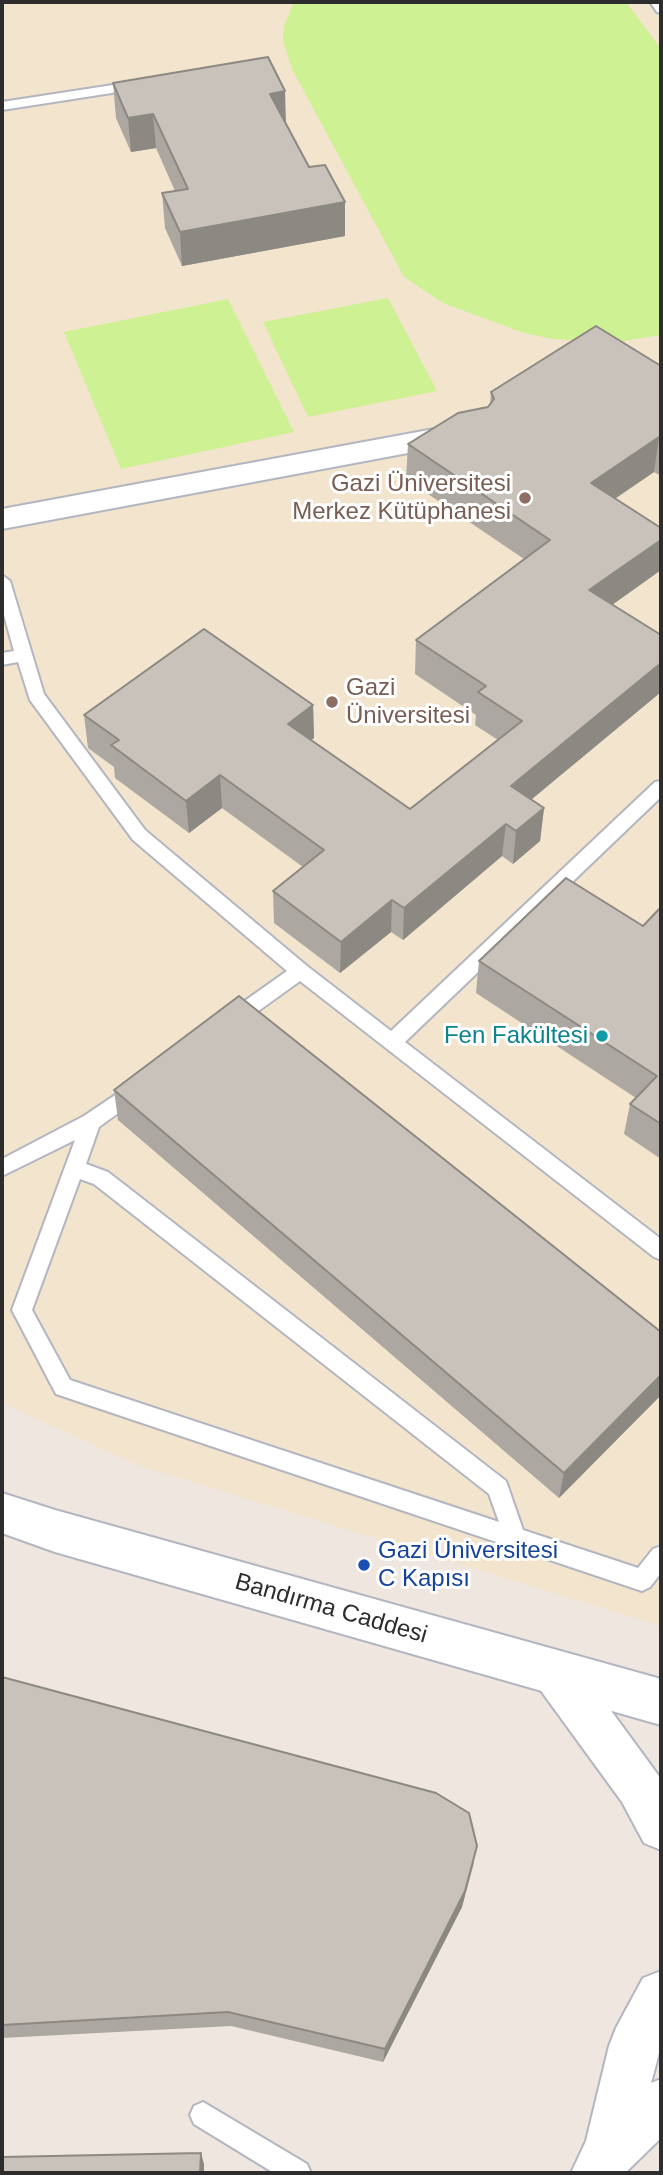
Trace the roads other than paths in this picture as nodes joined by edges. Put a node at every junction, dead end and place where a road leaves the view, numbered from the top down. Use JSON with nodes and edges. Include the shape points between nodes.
{"nodes":[{"id":1,"x":656,"y":2,"type":"edge"},
{"id":2,"x":661,"y":9,"type":"edge"},
{"id":3,"x":148,"y":84,"type":"edge"},
{"id":4,"x":2,"y":106,"type":"edge"},
{"id":5,"x":474,"y":432,"type":"edge"},
{"id":6,"x":2,"y":519,"type":"edge"},
{"id":7,"x":2,"y":582,"type":"edge"},
{"id":8,"x":23,"y":655,"type":"junction"},
{"id":9,"x":2,"y":659,"type":"edge"},
{"id":10,"x":661,"y":788,"type":"edge"},
{"id":11,"x":300,"y":971,"type":"junction"},
{"id":12,"x":212,"y":1034,"type":"edge"},
{"id":13,"x":391,"y":1042,"type":"junction"},
{"id":14,"x":157,"y":1074,"type":"edge"},
{"id":15,"x":91,"y":1122,"type":"junction"},
{"id":16,"x":2,"y":1168,"type":"edge"},
{"id":17,"x":74,"y":1168,"type":"junction"},
{"id":18,"x":661,"y":1251,"type":"edge"},
{"id":19,"x":2,"y":1513,"type":"edge"},
{"id":20,"x":515,"y":1538,"type":"junction"},
{"id":21,"x":661,"y":1556,"type":"edge"},
{"id":22,"x":555,"y":1672,"type":"junction"},
{"id":23,"x":661,"y":1702,"type":"edge"},
{"id":24,"x":661,"y":1826,"type":"edge"},
{"id":25,"x":661,"y":1996,"type":"edge"},
{"id":26,"x":661,"y":2104,"type":"edge"},
{"id":27,"x":202,"y":2115,"type":"dead end"},
{"id":28,"x":603,"y":2161,"type":"edge"},
{"id":29,"x":298,"y":2173,"type":"edge"}],
"edges":[{"from":1,"to":2,"type":"lane"},
{"from":3,"to":4,"type":"lane"},
{"from":5,"to":6,"type":"street"},
{"from":7,"to":8,"type":"lane"},
{"from":8,"to":9,"type":"lane"},
{"from":8,"to":11,"type":"lane","via":[[37,696],[139,835]]},
{"from":10,"to":13,"type":"lane"},
{"from":11,"to":12,"type":"lane"},
{"from":11,"to":13,"type":"lane"},
{"from":13,"to":18,"type":"lane"},
{"from":14,"to":15,"type":"lane"},
{"from":15,"to":16,"type":"lane"},
{"from":15,"to":17,"type":"lane"},
{"from":17,"to":20,"type":"lane","via":[[101,1178],[498,1489]]},
{"from":17,"to":20,"type":"lane","via":[[22,1310],[63,1387]]},
{"from":19,"to":22,"type":"street","name":"Bandırma Caddesi"},
{"from":20,"to":21,"type":"lane","via":[[642,1580]]},
{"from":22,"to":23,"type":"street","name":"Bandırma Caddesi"},
{"from":22,"to":24,"type":"street","via":[[639,1785]]},
{"from":25,"to":28,"type":"street","via":[[634,2046]]},
{"from":26,"to":28,"type":"street"},
{"from":27,"to":29,"type":"lane"}]}
